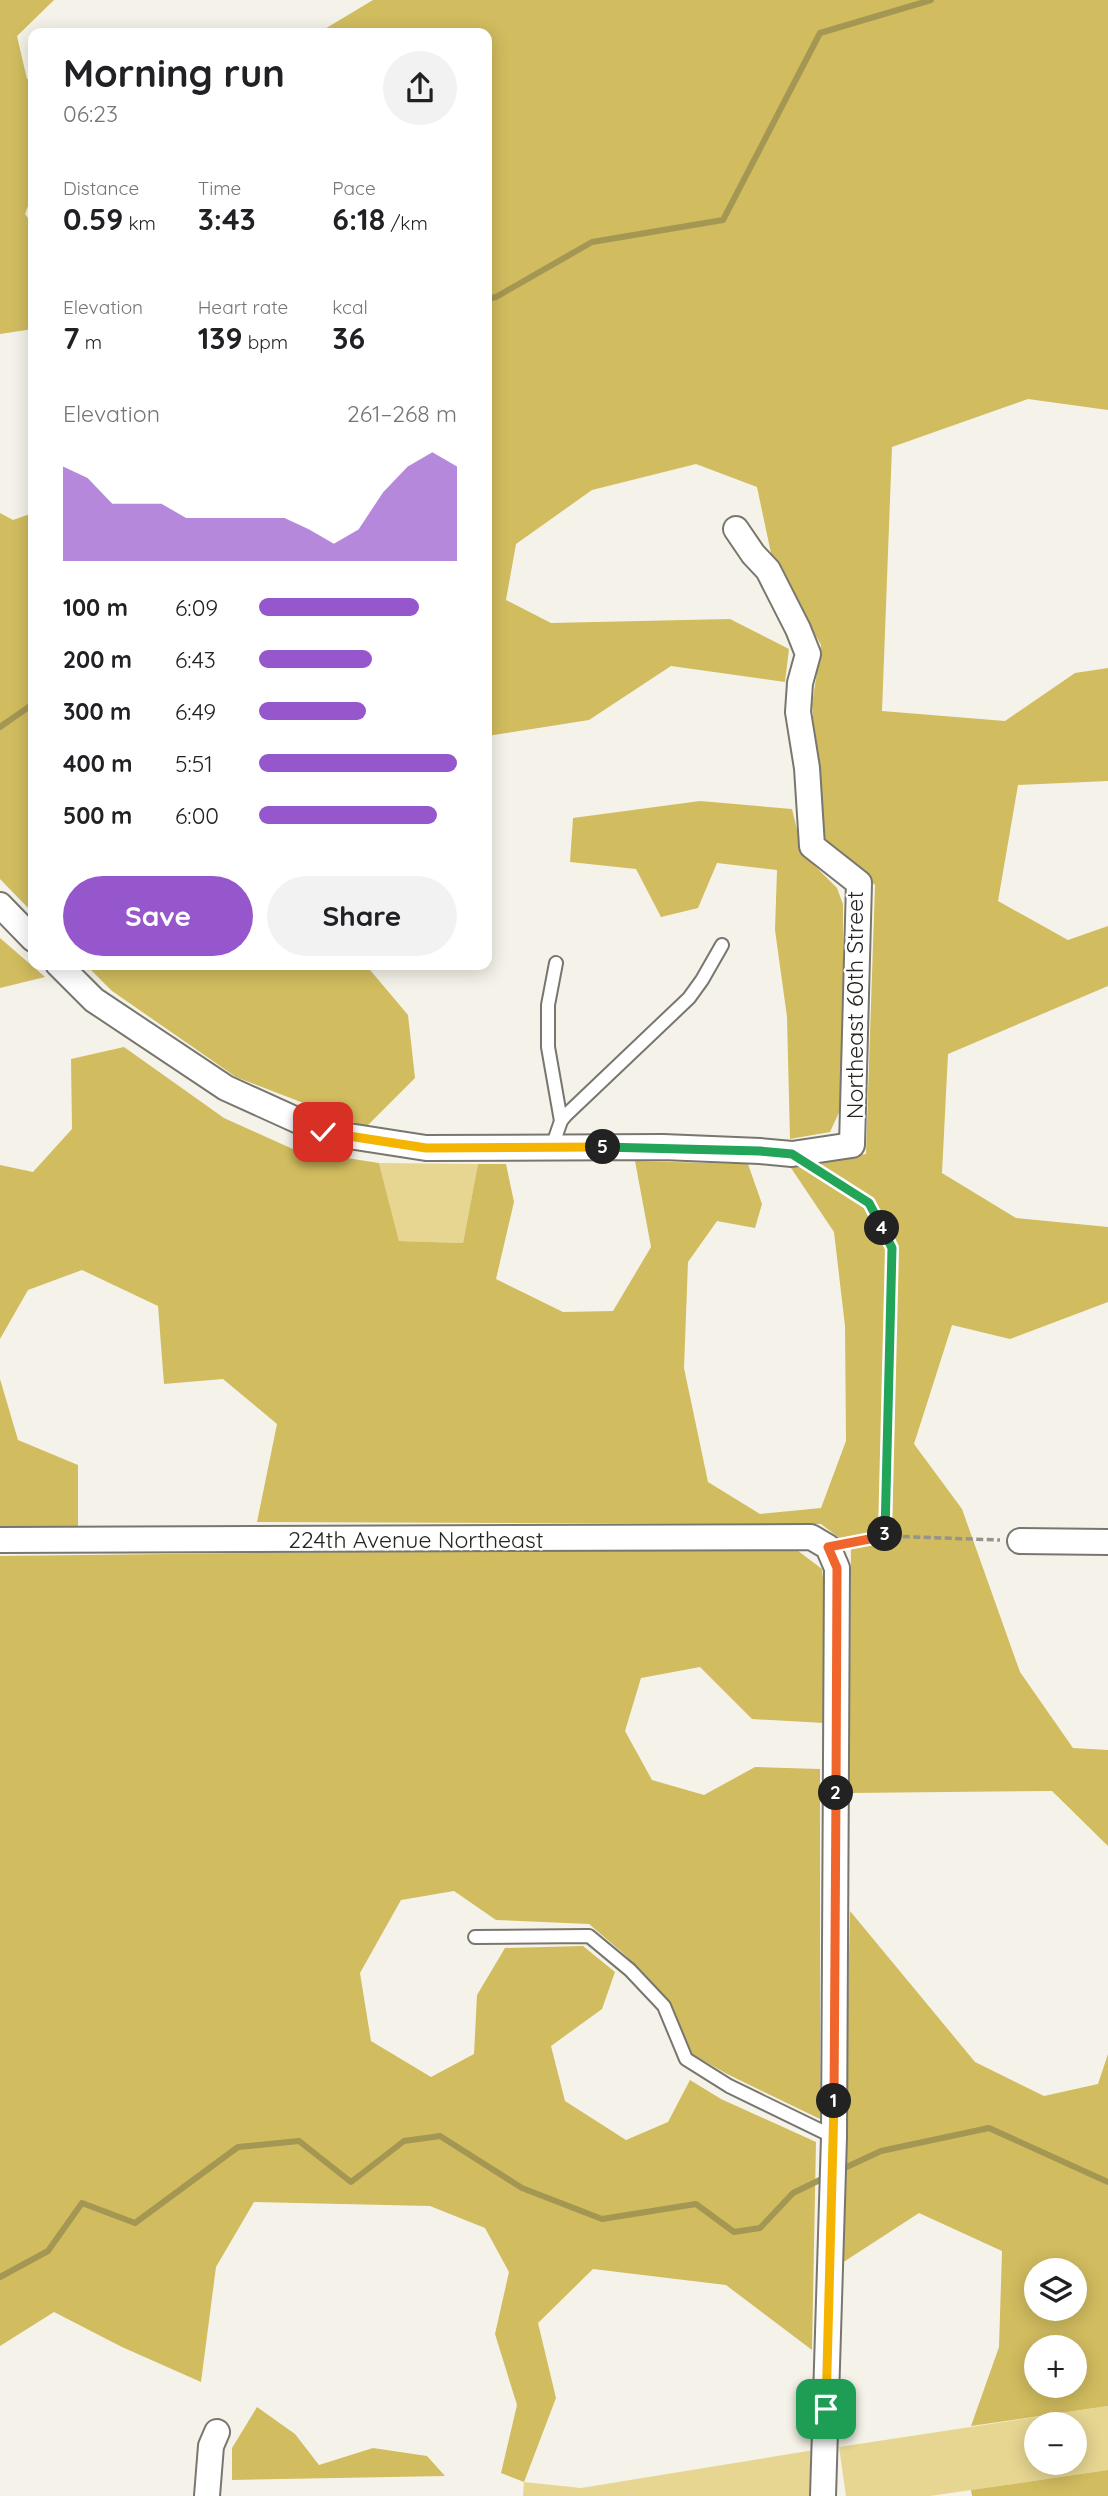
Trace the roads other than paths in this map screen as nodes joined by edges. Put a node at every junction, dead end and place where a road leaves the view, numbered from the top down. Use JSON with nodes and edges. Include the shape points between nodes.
{"nodes":[{"id":1,"x":736,"y":529,"type":"dead end"},
{"id":2,"x":0,"y":905,"type":"edge"},
{"id":3,"x":28,"y":934,"type":"edge"},
{"id":4,"x":722,"y":945,"type":"dead end"},
{"id":5,"x":556,"y":963,"type":"dead end"},
{"id":6,"x":64,"y":970,"type":"edge"},
{"id":7,"x":561,"y":1121,"type":"junction"},
{"id":8,"x":552,"y":1147,"type":"junction"},
{"id":9,"x":0,"y":1540,"type":"edge"},
{"id":10,"x":1020,"y":1541,"type":"road end"},
{"id":11,"x":1108,"y":1542,"type":"edge"},
{"id":12,"x":475,"y":1937,"type":"dead end"},
{"id":13,"x":833,"y":2146,"type":"junction"},
{"id":14,"x":217,"y":2432,"type":"dead end"},
{"id":15,"x":207,"y":2496,"type":"edge"},
{"id":16,"x":823,"y":2496,"type":"edge"}],
"edges":[{"from":1,"to":8,"type":"street","name":"Northeast 60th Street","via":[[768,570],[808,654],[797,712],[807,768],[812,846],[859,883],[852,1145],[792,1154]]},
{"from":2,"to":3,"type":"street"},
{"from":4,"to":7,"type":"lane","via":[[689,998]]},
{"from":5,"to":7,"type":"lane","via":[[548,1005],[548,1047]]},
{"from":6,"to":8,"type":"street","via":[[94,1000],[226,1088],[323,1132],[426,1148]]},
{"from":7,"to":8,"type":"lane"},
{"from":9,"to":13,"type":"street","name":"224th Avenue Northeast","via":[[811,1537],[828,1547],[837,1568]]},
{"from":10,"to":11,"type":"street"},
{"from":12,"to":13,"type":"lane","via":[[589,1936],[664,2006],[686,2059]]},
{"from":13,"to":16,"type":"street"},
{"from":14,"to":15,"type":"street","via":[[211,2446]]}]}
